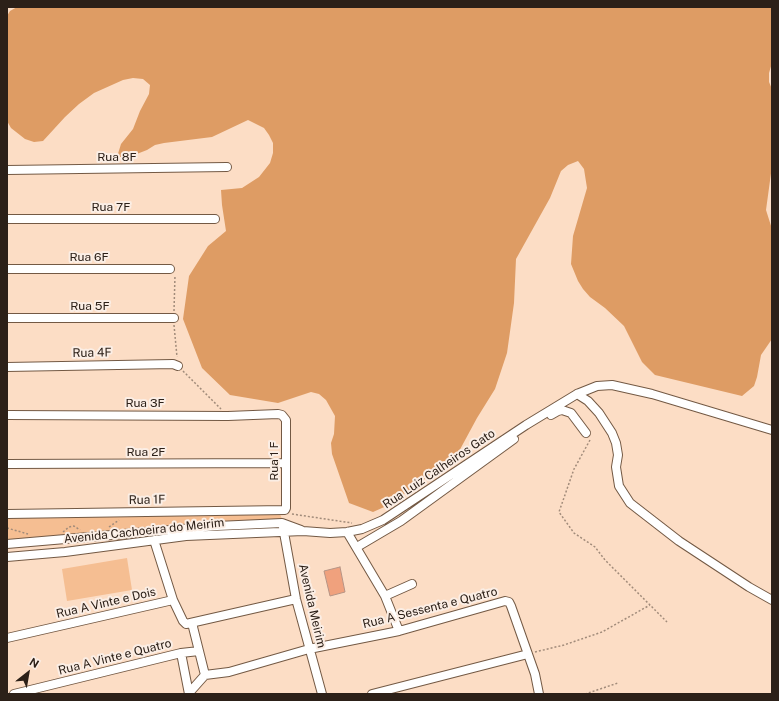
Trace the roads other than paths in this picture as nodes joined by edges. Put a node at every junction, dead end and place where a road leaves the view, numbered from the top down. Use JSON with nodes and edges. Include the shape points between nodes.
{"nodes":[{"id":1,"x":227,"y":167,"type":"dead end"},
{"id":2,"x":7,"y":170,"type":"edge"},
{"id":3,"x":7,"y":219,"type":"edge"},
{"id":4,"x":215,"y":219,"type":"dead end"},
{"id":5,"x":7,"y":269,"type":"edge"},
{"id":6,"x":170,"y":269,"type":"dead end"},
{"id":7,"x":7,"y":318,"type":"edge"},
{"id":8,"x":174,"y":318,"type":"dead end"},
{"id":9,"x":178,"y":366,"type":"road end"},
{"id":10,"x":7,"y":367,"type":"edge"},
{"id":11,"x":577,"y":394,"type":"junction"},
{"id":12,"x":7,"y":415,"type":"edge"},
{"id":13,"x":282,"y":415,"type":"joint"},
{"id":14,"x":772,"y":430,"type":"edge"},
{"id":15,"x":586,"y":433,"type":"road end"},
{"id":16,"x":285,"y":463,"type":"junction"},
{"id":17,"x":7,"y":464,"type":"edge"},
{"id":18,"x":286,"y":508,"type":"joint"},
{"id":19,"x":7,"y":514,"type":"edge"},
{"id":20,"x":282,"y":523,"type":"junction"},
{"id":21,"x":303,"y":531,"type":"junction"},
{"id":22,"x":284,"y":532,"type":"junction"},
{"id":23,"x":347,"y":532,"type":"junction"},
{"id":24,"x":154,"y":540,"type":"junction"},
{"id":25,"x":7,"y":544,"type":"edge"},
{"id":26,"x":357,"y":547,"type":"junction"},
{"id":27,"x":7,"y":557,"type":"edge"},
{"id":28,"x":412,"y":584,"type":"dead end"},
{"id":29,"x":386,"y":596,"type":"junction"},
{"id":30,"x":173,"y":600,"type":"junction"},
{"id":31,"x":296,"y":600,"type":"junction"},
{"id":32,"x":772,"y":600,"type":"edge"},
{"id":33,"x":192,"y":623,"type":"junction"},
{"id":34,"x":399,"y":631,"type":"junction"},
{"id":35,"x":7,"y":638,"type":"edge"},
{"id":36,"x":309,"y":649,"type":"junction"},
{"id":37,"x":199,"y":650,"type":"junction"},
{"id":38,"x":181,"y":653,"type":"junction"},
{"id":39,"x":528,"y":654,"type":"junction"},
{"id":40,"x":205,"y":675,"type":"junction"},
{"id":41,"x":189,"y":693,"type":"edge"},
{"id":42,"x":14,"y":694,"type":"edge"},
{"id":43,"x":322,"y":694,"type":"edge"},
{"id":44,"x":372,"y":694,"type":"edge"},
{"id":45,"x":539,"y":694,"type":"edge"}],
"edges":[{"from":1,"to":2,"type":"street","name":"Rua 8F"},
{"from":3,"to":4,"type":"street","name":"Rua 7F"},
{"from":5,"to":6,"type":"street","name":"Rua 6F"},
{"from":7,"to":8,"type":"street","name":"Rua 5F"},
{"from":9,"to":10,"type":"street","name":"Rua 4F","via":[[173,364]]},
{"from":11,"to":14,"type":"street","name":"Rua Luiz Calheiros Gato","via":[[597,386],[630,388]]},
{"from":11,"to":23,"type":"street","name":"Rua Luiz Calheiros Gato","via":[[383,520]]},
{"from":11,"to":32,"type":"street","via":[[600,413],[612,433],[618,455],[618,486],[630,503],[680,541]]},
{"from":12,"to":13,"type":"street","name":"Rua 3F"},
{"from":13,"to":16,"type":"street","name":"Rua 1 F","via":[[286,420]]},
{"from":15,"to":26,"type":"street","via":[[571,413],[558,411],[517,437],[401,521]]},
{"from":16,"to":17,"type":"street","name":"Rua 2F"},
{"from":16,"to":18,"type":"street","name":"Rua 1 F"},
{"from":18,"to":19,"type":"street","name":"Rua 1F"},
{"from":20,"to":21,"type":"street","name":"Rua Luiz Calheiros Gato"},
{"from":20,"to":22,"type":"street","name":"Avenida Meirim"},
{"from":20,"to":25,"type":"street","name":"Avenida Cachoeira do Meirim"},
{"from":21,"to":22,"type":"street","name":"Rua Luiz Calheiros Gato"},
{"from":21,"to":23,"type":"street","name":"Rua Luiz Calheiros Gato"},
{"from":22,"to":24,"type":"street","name":"Avenida Cachoeira do Meirim","via":[[230,533]]},
{"from":22,"to":31,"type":"street","name":"Avenida Meirim"},
{"from":23,"to":26,"type":"street"},
{"from":24,"to":27,"type":"street","name":"Avenida Cachoeira do Meirim"},
{"from":24,"to":30,"type":"street"},
{"from":26,"to":29,"type":"street"},
{"from":28,"to":29,"type":"street"},
{"from":29,"to":34,"type":"street"},
{"from":30,"to":33,"type":"street","name":"Rua A Vinte e Dois","via":[[183,621],[186,624]]},
{"from":30,"to":35,"type":"street","name":"Rua A Vinte e Dois"},
{"from":31,"to":33,"type":"street"},
{"from":31,"to":36,"type":"street","name":"Avenida Meirim"},
{"from":33,"to":37,"type":"street"},
{"from":34,"to":36,"type":"street","name":"Rua A Sessenta e Quatro"},
{"from":34,"to":39,"type":"street","name":"Rua A Sessenta e Quatro","via":[[505,601],[511,606]]},
{"from":36,"to":40,"type":"street","name":"Rua A Sessenta e Quatro","via":[[230,672]]},
{"from":36,"to":43,"type":"street","name":"Avenida Meirim"},
{"from":37,"to":38,"type":"street","name":"Rua A Vinte e Quatro"},
{"from":37,"to":40,"type":"street"},
{"from":38,"to":41,"type":"street"},
{"from":38,"to":42,"type":"street","name":"Rua A Vinte e Quatro"},
{"from":39,"to":44,"type":"street"},
{"from":39,"to":45,"type":"street"},
{"from":40,"to":41,"type":"street"}]}
